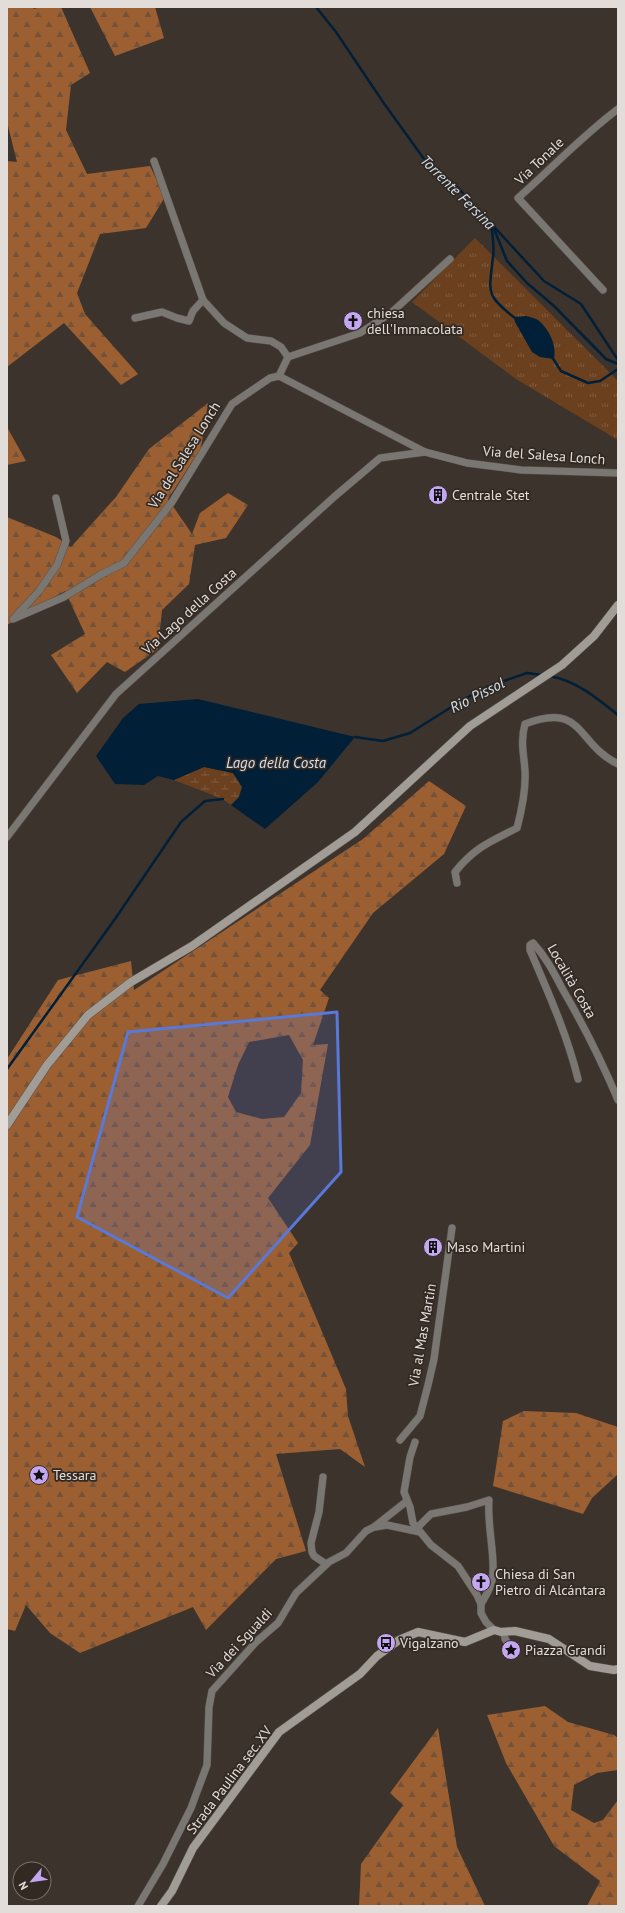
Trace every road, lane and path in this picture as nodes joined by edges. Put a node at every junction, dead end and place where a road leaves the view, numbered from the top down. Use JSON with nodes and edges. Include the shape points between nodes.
{"nodes":[{"id":1,"x":618,"y":109,"type":"edge"},
{"id":2,"x":154,"y":161,"type":"dead end"},
{"id":3,"x":450,"y":259,"type":"dead end"},
{"id":4,"x":603,"y":290,"type":"dead end"},
{"id":5,"x":203,"y":300,"type":"junction"},
{"id":6,"x":135,"y":318,"type":"dead end"},
{"id":7,"x":288,"y":357,"type":"junction"},
{"id":8,"x":279,"y":376,"type":"junction"},
{"id":9,"x":425,"y":452,"type":"junction"},
{"id":10,"x":618,"y":473,"type":"edge"},
{"id":11,"x":56,"y":498,"type":"dead end"},
{"id":12,"x":618,"y":604,"type":"edge"},
{"id":13,"x":618,"y":764,"type":"edge"},
{"id":14,"x":7,"y":837,"type":"edge"},
{"id":15,"x":457,"y":883,"type":"dead end"},
{"id":16,"x":578,"y":1079,"type":"dead end"},
{"id":17,"x":618,"y":1100,"type":"edge"},
{"id":18,"x":7,"y":1125,"type":"edge"},
{"id":19,"x":452,"y":1228,"type":"dead end"},
{"id":20,"x":400,"y":1440,"type":"dead end"},
{"id":21,"x":416,"y":1442,"type":"dead end"},
{"id":22,"x":323,"y":1477,"type":"dead end"},
{"id":23,"x":407,"y":1501,"type":"junction"},
{"id":24,"x":374,"y":1527,"type":"junction"},
{"id":25,"x":419,"y":1530,"type":"junction"},
{"id":26,"x":326,"y":1564,"type":"junction"},
{"id":27,"x":481,"y":1604,"type":"junction"},
{"id":28,"x":494,"y":1630,"type":"junction"},
{"id":29,"x":504,"y":1632,"type":"junction"},
{"id":30,"x":512,"y":1648,"type":"dead end"},
{"id":31,"x":618,"y":1669,"type":"edge"},
{"id":32,"x":138,"y":1906,"type":"edge"},
{"id":33,"x":162,"y":1906,"type":"edge"}],
"edges":[{"from":1,"to":4,"type":"street","name":"Via Tonale","via":[[562,156],[518,198]]},
{"from":2,"to":5,"type":"street"},
{"from":3,"to":7,"type":"street","via":[[391,313],[360,333]]},
{"from":5,"to":6,"type":"street","via":[[193,311],[189,321],[162,312]]},
{"from":5,"to":7,"type":"street","via":[[224,323],[247,338],[271,341],[281,347]]},
{"from":7,"to":8,"type":"street"},
{"from":8,"to":9,"type":"street","name":"Via del Salesa Lonch"},
{"from":8,"to":11,"type":"street","name":"Via del Salesa Lonch","via":[[270,378],[232,404],[172,502],[124,563],[64,597],[13,619],[39,591],[57,566],[66,541]]},
{"from":9,"to":10,"type":"street","name":"Via del Salesa Lonch","via":[[467,463],[521,470]]},
{"from":9,"to":14,"type":"street","name":"Via Lago della Costa","via":[[380,458],[116,694]]},
{"from":12,"to":18,"type":"main road","via":[[594,636],[562,665],[470,726],[355,832],[192,946],[131,982],[88,1015],[47,1065]]},
{"from":13,"to":15,"type":"street","via":[[599,752],[573,723],[563,718],[538,719],[525,724],[521,737],[525,771],[524,792],[517,828],[485,844],[467,857],[455,872]]},
{"from":16,"to":17,"type":"street","name":"Località Costa","via":[[563,1030],[530,950],[530,945],[534,943],[542,952],[576,1012]]},
{"from":19,"to":20,"type":"street","name":"Via al Mas Martin","via":[[428,1385],[420,1416]]},
{"from":21,"to":23,"type":"street","via":[[405,1483]]},
{"from":22,"to":26,"type":"street","via":[[319,1512],[311,1543],[314,1556]]},
{"from":23,"to":24,"type":"street","name":"Via dei Sgualdi"},
{"from":23,"to":25,"type":"street","via":[[413,1523]]},
{"from":24,"to":25,"type":"street","via":[[387,1525]]},
{"from":24,"to":26,"type":"street","name":"Via dei Sgualdi","via":[[366,1531],[346,1553]]},
{"from":25,"to":27,"type":"street","via":[[431,1546],[458,1566]]},
{"from":25,"to":27,"type":"street","via":[[431,1514],[489,1500],[493,1573],[489,1590]]},
{"from":26,"to":32,"type":"street","name":"Via dei Sgualdi","via":[[296,1593],[278,1622],[212,1690],[204,1772],[191,1808],[163,1864]]},
{"from":27,"to":28,"type":"street","via":[[481,1613]]},
{"from":28,"to":29,"type":"main road"},
{"from":28,"to":33,"type":"main road","name":"Strada Paulina sec. XV","via":[[466,1642],[418,1632],[399,1640],[377,1656],[360,1674],[279,1732],[193,1848],[172,1892]]},
{"from":29,"to":30,"type":"street","via":[[505,1639]]},
{"from":29,"to":31,"type":"main road","via":[[515,1631],[549,1639],[590,1666]]}]}
